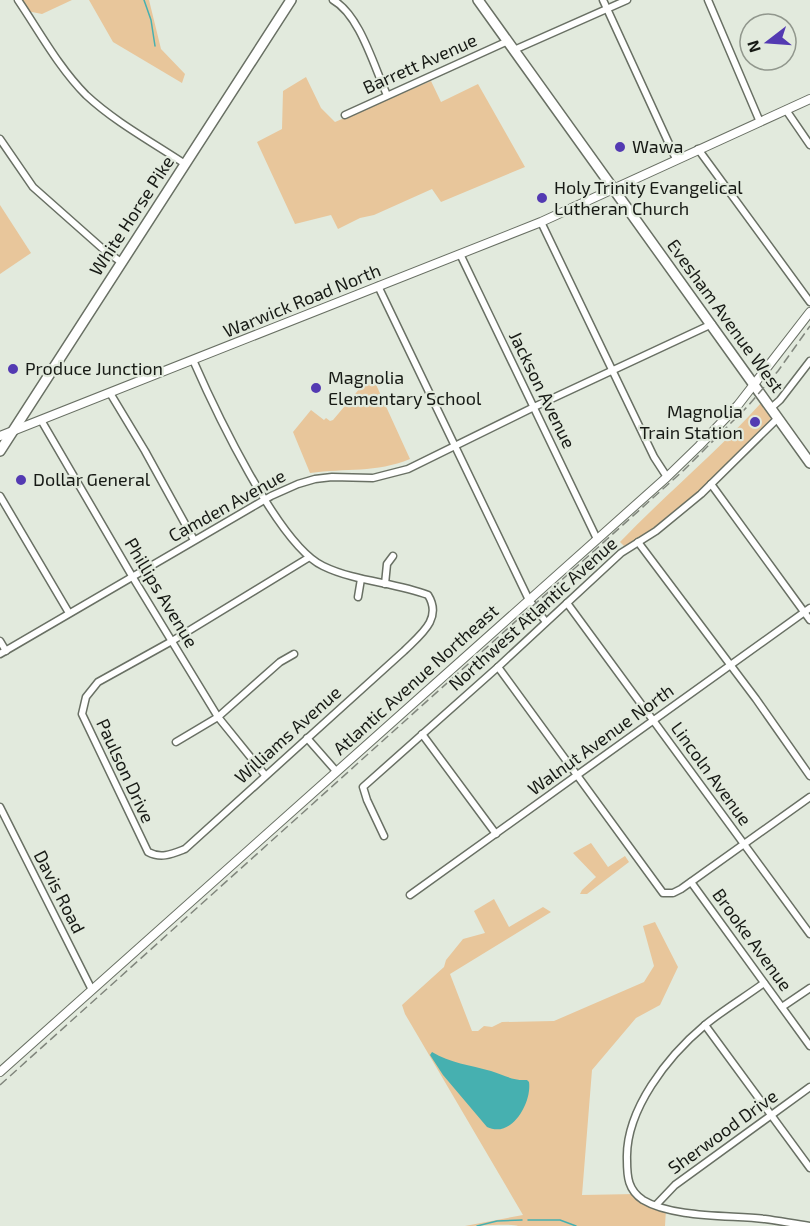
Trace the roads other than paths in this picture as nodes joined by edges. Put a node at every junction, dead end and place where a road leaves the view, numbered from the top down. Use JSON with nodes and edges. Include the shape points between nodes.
{"nodes":[{"id":1,"x":18,"y":0,"type":"edge"},
{"id":2,"x":291,"y":0,"type":"edge"},
{"id":3,"x":333,"y":0,"type":"edge"},
{"id":4,"x":478,"y":0,"type":"edge"},
{"id":5,"x":603,"y":0,"type":"edge"},
{"id":6,"x":627,"y":0,"type":"edge"},
{"id":7,"x":708,"y":0,"type":"edge"},
{"id":8,"x":607,"y":9,"type":"junction"},
{"id":9,"x":508,"y":41,"type":"junction"},
{"id":10,"x":514,"y":50,"type":"junction"},
{"id":11,"x":387,"y":95,"type":"junction"},
{"id":12,"x":810,"y":99,"type":"edge"},
{"id":13,"x":786,"y":110,"type":"junction"},
{"id":14,"x":345,"y":115,"type":"dead end"},
{"id":15,"x":760,"y":122,"type":"junction"},
{"id":16,"x":0,"y":139,"type":"edge"},
{"id":17,"x":810,"y":145,"type":"edge"},
{"id":18,"x":698,"y":149,"type":"junction"},
{"id":19,"x":676,"y":159,"type":"junction"},
{"id":20,"x":185,"y":164,"type":"junction"},
{"id":21,"x":613,"y":188,"type":"junction"},
{"id":22,"x":541,"y":222,"type":"junction"},
{"id":23,"x":460,"y":254,"type":"junction"},
{"id":24,"x":121,"y":262,"type":"junction"},
{"id":25,"x":378,"y":286,"type":"junction"},
{"id":26,"x":810,"y":302,"type":"edge"},
{"id":27,"x":810,"y":312,"type":"edge"},
{"id":28,"x":712,"y":324,"type":"junction"},
{"id":29,"x":193,"y":360,"type":"junction"},
{"id":30,"x":810,"y":361,"type":"edge"},
{"id":31,"x":613,"y":370,"type":"junction"},
{"id":32,"x":754,"y":385,"type":"junction"},
{"id":33,"x":110,"y":393,"type":"junction"},
{"id":34,"x":534,"y":407,"type":"junction"},
{"id":35,"x":771,"y":408,"type":"junction"},
{"id":36,"x":778,"y":418,"type":"junction"},
{"id":37,"x":41,"y":420,"type":"junction"},
{"id":38,"x":12,"y":432,"type":"junction"},
{"id":39,"x":0,"y":436,"type":"edge"},
{"id":40,"x":454,"y":447,"type":"junction"},
{"id":41,"x":0,"y":451,"type":"edge"},
{"id":42,"x":810,"y":463,"type":"edge"},
{"id":43,"x":667,"y":477,"type":"junction"},
{"id":44,"x":711,"y":484,"type":"junction"},
{"id":45,"x":0,"y":496,"type":"edge"},
{"id":46,"x":265,"y":499,"type":"junction"},
{"id":47,"x":597,"y":539,"type":"junction"},
{"id":48,"x":194,"y":540,"type":"junction"},
{"id":49,"x":638,"y":542,"type":"junction"},
{"id":50,"x":393,"y":556,"type":"dead end"},
{"id":51,"x":308,"y":558,"type":"junction"},
{"id":52,"x":132,"y":576,"type":"junction"},
{"id":53,"x":361,"y":579,"type":"junction"},
{"id":54,"x":385,"y":584,"type":"junction"},
{"id":55,"x":358,"y":597,"type":"dead end"},
{"id":56,"x":529,"y":600,"type":"junction"},
{"id":57,"x":567,"y":603,"type":"junction"},
{"id":58,"x":807,"y":610,"type":"edge"},
{"id":59,"x":69,"y":613,"type":"junction"},
{"id":60,"x":810,"y":620,"type":"edge"},
{"id":61,"x":546,"y":622,"type":"junction"},
{"id":62,"x":0,"y":641,"type":"edge"},
{"id":63,"x":172,"y":641,"type":"junction"},
{"id":64,"x":3,"y":652,"type":"edge"},
{"id":65,"x":294,"y":654,"type":"dead end"},
{"id":66,"x":731,"y":665,"type":"junction"},
{"id":67,"x":498,"y":667,"type":"junction"},
{"id":68,"x":218,"y":717,"type":"junction"},
{"id":69,"x":653,"y":721,"type":"junction"},
{"id":70,"x":422,"y":734,"type":"junction"},
{"id":71,"x":307,"y":738,"type":"junction"},
{"id":72,"x":177,"y":742,"type":"dead end"},
{"id":73,"x":336,"y":771,"type":"junction"},
{"id":74,"x":265,"y":775,"type":"junction"},
{"id":75,"x":577,"y":775,"type":"junction"},
{"id":76,"x":810,"y":776,"type":"edge"},
{"id":77,"x":810,"y":796,"type":"edge"},
{"id":78,"x":0,"y":807,"type":"edge"},
{"id":79,"x":496,"y":834,"type":"junction"},
{"id":80,"x":384,"y":836,"type":"dead end"},
{"id":81,"x":744,"y":844,"type":"junction"},
{"id":82,"x":154,"y":855,"type":"joint"},
{"id":83,"x":691,"y":882,"type":"junction"},
{"id":84,"x":410,"y":895,"type":"dead end"},
{"id":85,"x":810,"y":934,"type":"edge"},
{"id":86,"x":764,"y":982,"type":"junction"},
{"id":87,"x":810,"y":988,"type":"edge"},
{"id":88,"x":92,"y":990,"type":"junction"},
{"id":89,"x":782,"y":1007,"type":"junction"},
{"id":90,"x":705,"y":1025,"type":"junction"},
{"id":91,"x":810,"y":1046,"type":"edge"},
{"id":92,"x":0,"y":1072,"type":"edge"},
{"id":93,"x":810,"y":1087,"type":"edge"},
{"id":94,"x":772,"y":1114,"type":"junction"},
{"id":95,"x":810,"y":1168,"type":"edge"},
{"id":96,"x":657,"y":1205,"type":"junction"},
{"id":97,"x":810,"y":1226,"type":"edge"}],
"edges":[{"from":1,"to":20,"type":"street","via":[[86,94]]},
{"from":2,"to":20,"type":"main road","name":"White Horse Pike"},
{"from":3,"to":11,"type":"street","via":[[348,13]]},
{"from":4,"to":9,"type":"main road","name":"Evesham Avenue West"},
{"from":5,"to":8,"type":"street"},
{"from":6,"to":8,"type":"street"},
{"from":7,"to":15,"type":"street"},
{"from":8,"to":10,"type":"street"},
{"from":8,"to":19,"type":"street"},
{"from":9,"to":10,"type":"main road","name":"Evesham Avenue West"},
{"from":9,"to":11,"type":"street","name":"Barrett Avenue"},
{"from":10,"to":21,"type":"main road","name":"Evesham Avenue West"},
{"from":11,"to":14,"type":"street","name":"Barrett Avenue"},
{"from":12,"to":13,"type":"street","name":"Warwick Road North"},
{"from":13,"to":15,"type":"street","name":"Warwick Road North"},
{"from":13,"to":17,"type":"street"},
{"from":15,"to":18,"type":"street","name":"Warwick Road North"},
{"from":16,"to":24,"type":"street","via":[[33,187]]},
{"from":18,"to":19,"type":"street","name":"Warwick Road North"},
{"from":18,"to":26,"type":"street"},
{"from":19,"to":21,"type":"street","name":"Warwick Road North"},
{"from":20,"to":24,"type":"main road","name":"White Horse Pike"},
{"from":21,"to":22,"type":"street","name":"Warwick Road North"},
{"from":21,"to":28,"type":"main road","name":"Evesham Avenue West"},
{"from":22,"to":23,"type":"street","name":"Warwick Road North"},
{"from":22,"to":31,"type":"street"},
{"from":23,"to":25,"type":"street","name":"Warwick Road North"},
{"from":23,"to":34,"type":"street","name":"Jackson Avenue"},
{"from":24,"to":38,"type":"main road","name":"White Horse Pike"},
{"from":25,"to":29,"type":"street","name":"Warwick Road North"},
{"from":25,"to":40,"type":"street"},
{"from":27,"to":32,"type":"street","name":"Atlantic Avenue Northeast"},
{"from":28,"to":31,"type":"street","name":"Camden Avenue"},
{"from":28,"to":32,"type":"main road","name":"Evesham Avenue West"},
{"from":29,"to":33,"type":"street","name":"Warwick Road North"},
{"from":29,"to":46,"type":"street","via":[[218,417]]},
{"from":30,"to":35,"type":"street"},
{"from":31,"to":34,"type":"street","name":"Camden Avenue"},
{"from":31,"to":43,"type":"street"},
{"from":32,"to":35,"type":"main road","name":"Evesham Avenue West"},
{"from":32,"to":43,"type":"street","name":"Atlantic Avenue Northeast"},
{"from":33,"to":37,"type":"street","name":"Warwick Road North"},
{"from":33,"to":48,"type":"street"},
{"from":34,"to":40,"type":"street","name":"Camden Avenue"},
{"from":34,"to":47,"type":"street","name":"Jackson Avenue"},
{"from":35,"to":36,"type":"main road","name":"Evesham Avenue West"},
{"from":36,"to":42,"type":"main road","name":"Evesham Avenue West"},
{"from":36,"to":44,"type":"street","name":"Northwest Atlantic Avenue"},
{"from":37,"to":38,"type":"street","name":"Warwick Road North"},
{"from":37,"to":52,"type":"street","name":"Phillips Avenue"},
{"from":38,"to":39,"type":"street","name":"Warwick Road North"},
{"from":38,"to":41,"type":"main road","name":"White Horse Pike"},
{"from":40,"to":46,"type":"street","name":"Camden Avenue","via":[[390,476],[315,479]]},
{"from":40,"to":56,"type":"street"},
{"from":43,"to":47,"type":"street","name":"Atlantic Avenue Northeast"},
{"from":44,"to":49,"type":"street","name":"Northwest Atlantic Avenue"},
{"from":44,"to":58,"type":"street"},
{"from":45,"to":59,"type":"street"},
{"from":46,"to":48,"type":"street","name":"Camden Avenue"},
{"from":46,"to":51,"type":"street"},
{"from":47,"to":56,"type":"street","name":"Atlantic Avenue Northeast"},
{"from":48,"to":52,"type":"street","name":"Camden Avenue"},
{"from":49,"to":57,"type":"street","name":"Northwest Atlantic Avenue"},
{"from":49,"to":66,"type":"street"},
{"from":50,"to":54,"type":"street","via":[[387,564]]},
{"from":51,"to":53,"type":"street"},
{"from":51,"to":63,"type":"street"},
{"from":52,"to":59,"type":"street","name":"Camden Avenue"},
{"from":52,"to":63,"type":"street","name":"Phillips Avenue"},
{"from":53,"to":54,"type":"street"},
{"from":53,"to":55,"type":"street"},
{"from":54,"to":71,"type":"street","name":"Williams Avenue","via":[[428,594],[434,612],[430,625]]},
{"from":56,"to":61,"type":"street"},
{"from":56,"to":73,"type":"street","name":"Atlantic Avenue Northeast"},
{"from":57,"to":61,"type":"street","name":"Northwest Atlantic Avenue"},
{"from":57,"to":69,"type":"street","name":"Lincoln Avenue"},
{"from":58,"to":60,"type":"street"},
{"from":58,"to":66,"type":"street","name":"Walnut Avenue North"},
{"from":59,"to":64,"type":"street","name":"Camden Avenue"},
{"from":61,"to":67,"type":"street","name":"Northwest Atlantic Avenue"},
{"from":62,"to":64,"type":"street"},
{"from":63,"to":68,"type":"street","name":"Phillips Avenue"},
{"from":63,"to":82,"type":"street","name":"Paulson Drive","via":[[98,682],[88,694],[82,714],[138,834]]},
{"from":65,"to":68,"type":"street"},
{"from":66,"to":69,"type":"street","name":"Walnut Avenue North"},
{"from":66,"to":76,"type":"street"},
{"from":67,"to":70,"type":"street","name":"Northwest Atlantic Avenue"},
{"from":67,"to":75,"type":"street"},
{"from":68,"to":72,"type":"street"},
{"from":68,"to":74,"type":"street","name":"Phillips Avenue"},
{"from":69,"to":75,"type":"street","name":"Walnut Avenue North"},
{"from":69,"to":81,"type":"street","name":"Lincoln Avenue"},
{"from":70,"to":79,"type":"street"},
{"from":70,"to":80,"type":"street","name":"Northwest Atlantic Avenue","via":[[363,787]]},
{"from":71,"to":73,"type":"street"},
{"from":71,"to":74,"type":"street","name":"Williams Avenue"},
{"from":73,"to":88,"type":"street","name":"Atlantic Avenue Northeast"},
{"from":74,"to":82,"type":"street","name":"Williams Avenue","via":[[185,849]]},
{"from":75,"to":79,"type":"street","name":"Walnut Avenue North"},
{"from":75,"to":83,"type":"street","via":[[658,888],[673,893]]},
{"from":77,"to":81,"type":"street"},
{"from":78,"to":88,"type":"street","name":"Davis Road"},
{"from":79,"to":84,"type":"street","name":"Walnut Avenue North"},
{"from":81,"to":83,"type":"street"},
{"from":81,"to":85,"type":"street","name":"Lincoln Avenue"},
{"from":83,"to":86,"type":"street","name":"Brooke Avenue"},
{"from":86,"to":89,"type":"street","name":"Brooke Avenue"},
{"from":86,"to":90,"type":"street"},
{"from":87,"to":89,"type":"street"},
{"from":88,"to":92,"type":"street","name":"Atlantic Avenue Northeast"},
{"from":89,"to":91,"type":"street","name":"Brooke Avenue"},
{"from":90,"to":94,"type":"street"},
{"from":90,"to":96,"type":"street","via":[[655,1081],[639,1105],[631,1128],[627,1178],[633,1191]]},
{"from":93,"to":94,"type":"street","name":"Sherwood Drive"},
{"from":94,"to":95,"type":"street"},
{"from":94,"to":96,"type":"street","name":"Sherwood Drive","via":[[675,1185]]},
{"from":96,"to":97,"type":"street","via":[[672,1211]]}]}
